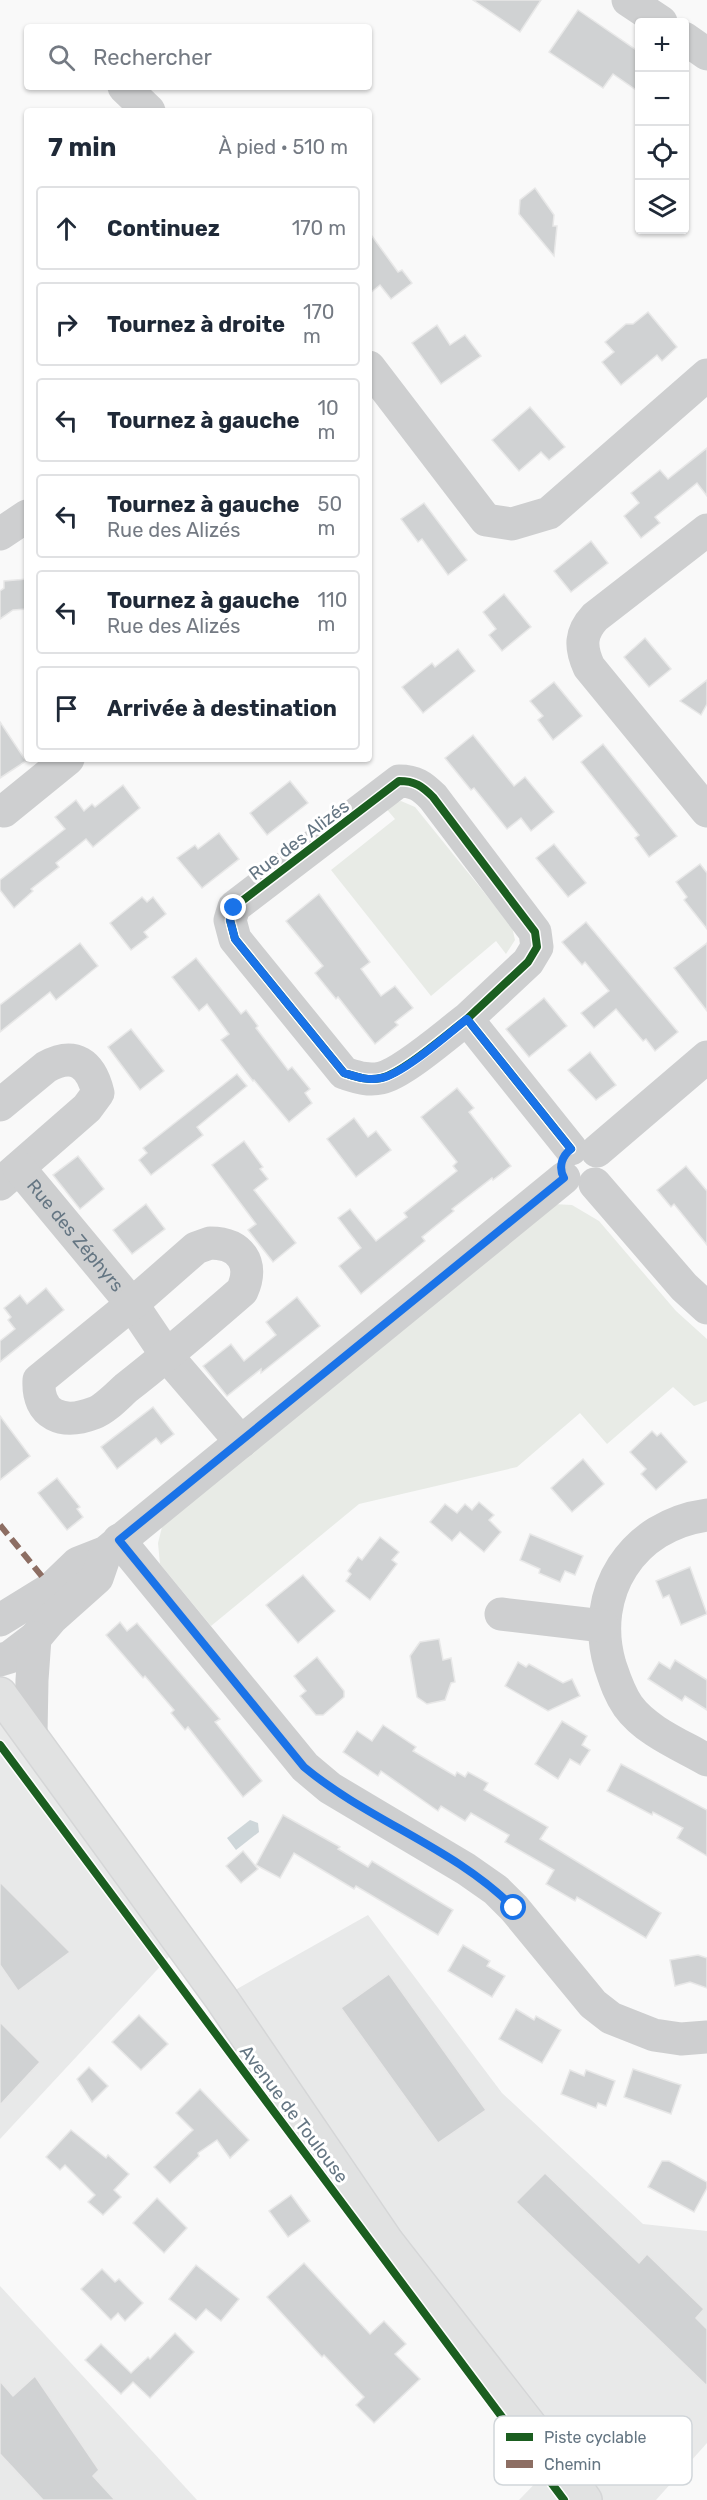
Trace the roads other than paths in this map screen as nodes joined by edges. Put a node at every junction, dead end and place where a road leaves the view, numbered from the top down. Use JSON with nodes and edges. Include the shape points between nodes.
{"nodes":[{"id":1,"x":628,"y":0,"type":"edge"},
{"id":2,"x":656,"y":18,"type":"edge"},
{"id":3,"x":689,"y":41,"type":"edge"},
{"id":4,"x":707,"y":54,"type":"edge"},
{"id":5,"x":127,"y":90,"type":"edge"},
{"id":6,"x":146,"y":108,"type":"edge"},
{"id":7,"x":372,"y":371,"type":"edge"},
{"id":8,"x":707,"y":375,"type":"edge"},
{"id":9,"x":24,"y":518,"type":"edge"},
{"id":10,"x":707,"y":530,"type":"edge"},
{"id":11,"x":0,"y":534,"type":"edge"},
{"id":12,"x":64,"y":762,"type":"edge"},
{"id":13,"x":703,"y":798,"type":"edge"},
{"id":14,"x":0,"y":810,"type":"edge"},
{"id":15,"x":467,"y":1019,"type":"junction"},
{"id":16,"x":707,"y":1057,"type":"edge"},
{"id":17,"x":0,"y":1105,"type":"edge"},
{"id":18,"x":582,"y":1165,"type":"junction"},
{"id":19,"x":10,"y":1176,"type":"edge"},
{"id":20,"x":132,"y":1304,"type":"junction"},
{"id":21,"x":707,"y":1308,"type":"edge"},
{"id":22,"x":167,"y":1356,"type":"junction"},
{"id":23,"x":241,"y":1442,"type":"junction"},
{"id":24,"x":707,"y":1515,"type":"edge"},
{"id":25,"x":113,"y":1546,"type":"junction"},
{"id":26,"x":35,"y":1599,"type":"junction"},
{"id":27,"x":0,"y":1608,"type":"edge"},
{"id":28,"x":501,"y":1614,"type":"dead end"},
{"id":29,"x":0,"y":1620,"type":"edge"},
{"id":30,"x":603,"y":1626,"type":"junction"},
{"id":31,"x":35,"y":1638,"type":"junction"},
{"id":32,"x":0,"y":1660,"type":"edge"},
{"id":33,"x":0,"y":1694,"type":"edge"},
{"id":34,"x":31,"y":1734,"type":"junction"},
{"id":35,"x":707,"y":1760,"type":"edge"},
{"id":36,"x":707,"y":2037,"type":"edge"},
{"id":37,"x":522,"y":2416,"type":"edge"},
{"id":38,"x":574,"y":2485,"type":"edge"},
{"id":39,"x":585,"y":2500,"type":"edge"}],
"edges":[{"from":1,"to":2,"type":"street"},
{"from":3,"to":4,"type":"street"},
{"from":5,"to":6,"type":"street"},
{"from":7,"to":8,"type":"street","via":[[486,520],[512,524],[549,513]]},
{"from":9,"to":11,"type":"street"},
{"from":10,"to":13,"type":"street","via":[[595,617],[586,626],[582,639],[589,667]]},
{"from":12,"to":14,"type":"street"},
{"from":15,"to":15,"type":"street","name":"Rue des Alizés","via":[[528,962],[537,947],[535,932],[433,797],[412,781],[399,782],[234,908],[230,920],[235,939],[344,1073],[368,1080],[383,1078]]},
{"from":15,"to":18,"type":"street"},
{"from":16,"to":18,"type":"street"},
{"from":17,"to":19,"type":"street","name":"Rue des Zéphyrs","via":[[54,1063],[70,1060],[87,1066],[98,1093],[87,1108]]},
{"from":18,"to":21,"type":"street","via":[[684,1287]]},
{"from":18,"to":23,"type":"street"},
{"from":19,"to":20,"type":"street","name":"Rue des Zéphyrs"},
{"from":20,"to":22,"type":"street","name":"Rue des Zéphyrs"},
{"from":20,"to":22,"type":"street","name":"Rue des Zéphyrs","via":[[196,1248],[223,1243],[244,1258],[248,1278],[242,1291]]},
{"from":20,"to":22,"type":"street","name":"Rue des Zéphyrs","via":[[39,1380],[38,1394],[45,1408],[68,1419],[95,1413]]},
{"from":22,"to":23,"type":"street","name":"Rue des Zéphyrs"},
{"from":23,"to":25,"type":"street"},
{"from":24,"to":30,"type":"street","via":[[672,1524],[629,1556],[614,1579]]},
{"from":25,"to":26,"type":"street","via":[[78,1563]]},
{"from":25,"to":31,"type":"street","via":[[97,1578]]},
{"from":25,"to":36,"type":"street","via":[[304,1767],[330,1788],[496,1890],[593,2004],[611,2018],[654,2035]]},
{"from":26,"to":27,"type":"street"},
{"from":26,"to":29,"type":"street"},
{"from":28,"to":30,"type":"street"},
{"from":30,"to":35,"type":"street","via":[[618,1690],[630,1708],[650,1726]]},
{"from":31,"to":32,"type":"street"},
{"from":31,"to":34,"type":"street"},
{"from":33,"to":34,"type":"main road","name":"Avenue de Toulouse"},
{"from":34,"to":37,"type":"main road","name":"Avenue de Toulouse","via":[[227,2006],[387,2242]]},
{"from":38,"to":39,"type":"main road","name":"Avenue de Toulouse"}]}
